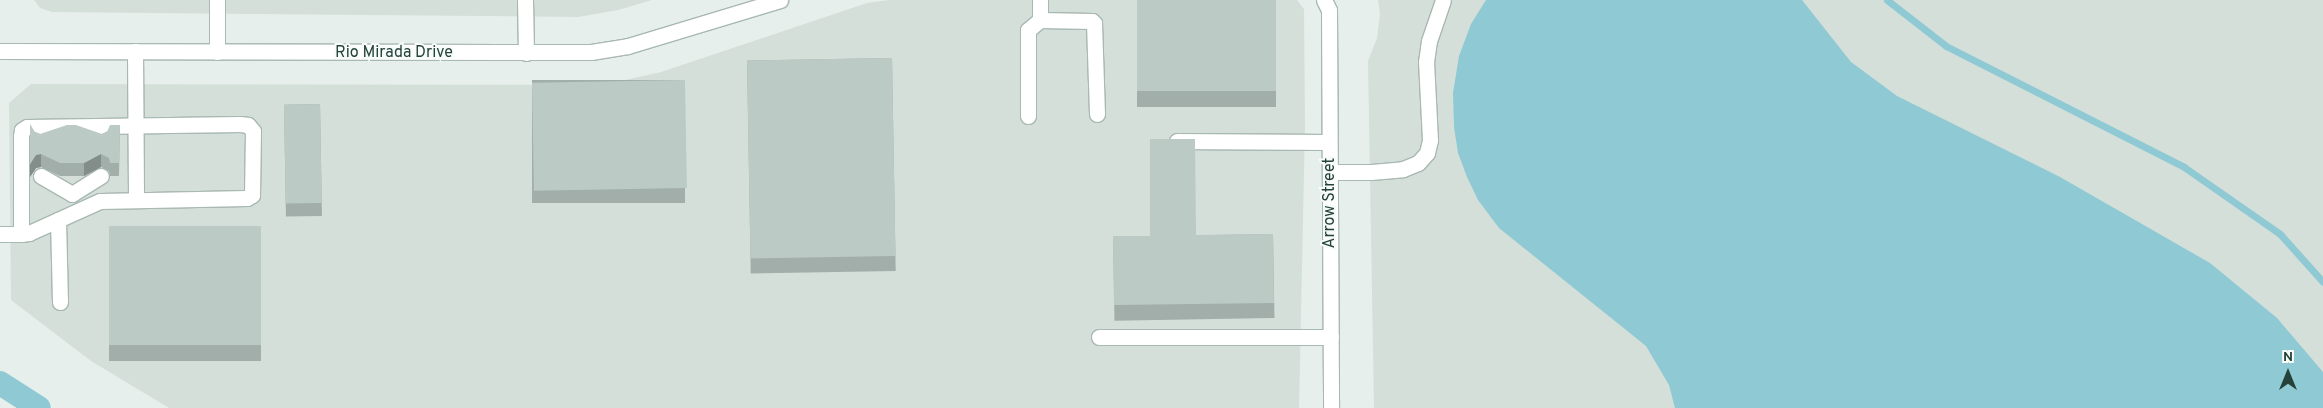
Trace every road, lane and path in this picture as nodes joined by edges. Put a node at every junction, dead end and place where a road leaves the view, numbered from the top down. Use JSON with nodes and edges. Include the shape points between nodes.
{"nodes":[{"id":1,"x":217,"y":0,"type":"edge"},
{"id":2,"x":525,"y":0,"type":"edge"},
{"id":3,"x":780,"y":0,"type":"edge"},
{"id":4,"x":1040,"y":0,"type":"edge"},
{"id":5,"x":1324,"y":0,"type":"edge"},
{"id":6,"x":1443,"y":0,"type":"edge"},
{"id":7,"x":1040,"y":20,"type":"junction"},
{"id":8,"x":0,"y":51,"type":"edge"},
{"id":9,"x":135,"y":51,"type":"junction"},
{"id":10,"x":217,"y":52,"type":"junction"},
{"id":11,"x":526,"y":53,"type":"junction"},
{"id":12,"x":1097,"y":114,"type":"dead end"},
{"id":13,"x":1028,"y":116,"type":"dead end"},
{"id":14,"x":72,"y":126,"type":"junction"},
{"id":15,"x":135,"y":126,"type":"junction"},
{"id":16,"x":41,"y":138,"type":"edge"},
{"id":17,"x":101,"y":138,"type":"edge"},
{"id":18,"x":1158,"y":141,"type":"edge"},
{"id":19,"x":1329,"y":142,"type":"junction"},
{"id":20,"x":1330,"y":172,"type":"junction"},
{"id":21,"x":41,"y":176,"type":"dead end"},
{"id":22,"x":101,"y":176,"type":"dead end"},
{"id":23,"x":72,"y":194,"type":"junction"},
{"id":24,"x":136,"y":200,"type":"junction"},
{"id":25,"x":73,"y":213,"type":"junction"},
{"id":26,"x":58,"y":220,"type":"junction"},
{"id":27,"x":0,"y":234,"type":"edge"},
{"id":28,"x":21,"y":234,"type":"junction"},
{"id":29,"x":60,"y":302,"type":"dead end"},
{"id":30,"x":1099,"y":337,"type":"dead end"},
{"id":31,"x":1331,"y":337,"type":"junction"},
{"id":32,"x":1331,"y":408,"type":"edge"}],
"edges":[{"from":1,"to":10,"type":"street"},
{"from":2,"to":11,"type":"street"},
{"from":3,"to":11,"type":"street","name":"Rio Mirada Drive","via":[[628,46],[591,52]]},
{"from":4,"to":7,"type":"street"},
{"from":5,"to":19,"type":"street","name":"Arrow Street","via":[[1329,10]]},
{"from":6,"to":20,"type":"street","via":[[1429,41],[1426,62],[1430,140],[1427,153],[1418,163],[1403,169]]},
{"from":7,"to":12,"type":"street","via":[[1094,23]]},
{"from":7,"to":13,"type":"street","via":[[1028,30]]},
{"from":8,"to":9,"type":"street","name":"Rio Mirada Drive"},
{"from":9,"to":10,"type":"street","name":"Rio Mirada Drive"},
{"from":9,"to":15,"type":"street"},
{"from":10,"to":11,"type":"street","name":"Rio Mirada Drive"},
{"from":14,"to":15,"type":"street"},
{"from":14,"to":16,"type":"street"},
{"from":14,"to":17,"type":"street"},
{"from":14,"to":28,"type":"street","via":[[27,127],[22,130]]},
{"from":15,"to":24,"type":"street"},
{"from":15,"to":24,"type":"street","via":[[240,124],[248,125],[252,131],[252,195],[247,198]]},
{"from":18,"to":19,"type":"street"},
{"from":19,"to":20,"type":"street","name":"Arrow Street"},
{"from":20,"to":31,"type":"street","name":"Arrow Street"},
{"from":21,"to":23,"type":"street"},
{"from":22,"to":23,"type":"street"},
{"from":23,"to":25,"type":"street"},
{"from":24,"to":25,"type":"street","via":[[100,201]]},
{"from":25,"to":26,"type":"street"},
{"from":26,"to":28,"type":"street"},
{"from":26,"to":29,"type":"street"},
{"from":27,"to":28,"type":"street"},
{"from":30,"to":31,"type":"street"},
{"from":31,"to":32,"type":"street","name":"Arrow Street"}]}
